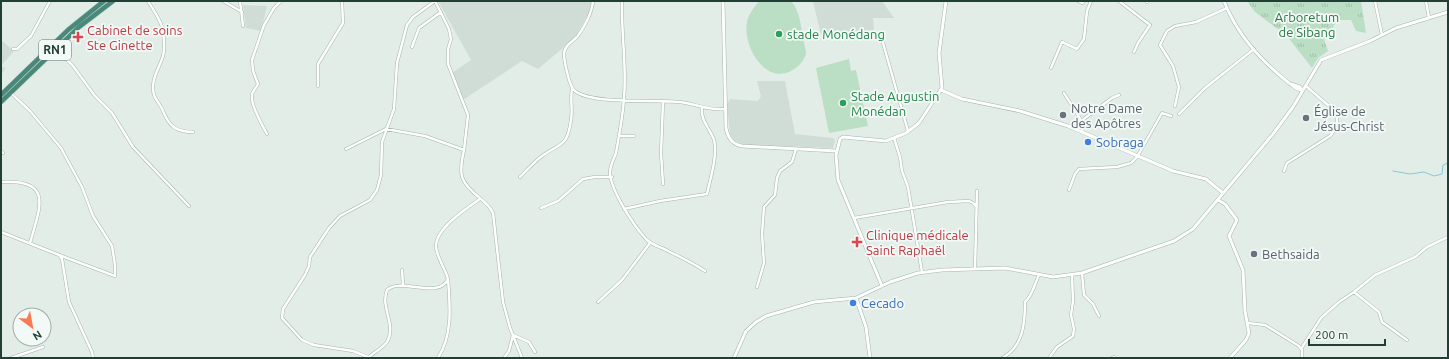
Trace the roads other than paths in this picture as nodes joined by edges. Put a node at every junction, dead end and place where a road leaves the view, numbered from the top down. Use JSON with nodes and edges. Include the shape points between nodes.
{"nodes":[{"id":1,"x":50,"y":1,"type":"edge"},
{"id":2,"x":104,"y":1,"type":"edge"},
{"id":3,"x":113,"y":1,"type":"edge"},
{"id":4,"x":148,"y":1,"type":"edge"},
{"id":5,"x":222,"y":1,"type":"edge"},
{"id":6,"x":240,"y":1,"type":"edge"},
{"id":7,"x":281,"y":1,"type":"edge"},
{"id":8,"x":342,"y":1,"type":"edge"},
{"id":9,"x":435,"y":1,"type":"edge"},
{"id":10,"x":593,"y":1,"type":"edge"},
{"id":11,"x":622,"y":1,"type":"edge"},
{"id":12,"x":723,"y":1,"type":"edge"},
{"id":13,"x":946,"y":1,"type":"edge"},
{"id":14,"x":1078,"y":1,"type":"edge"},
{"id":15,"x":1084,"y":1,"type":"edge"},
{"id":16,"x":1091,"y":1,"type":"edge"},
{"id":17,"x":1120,"y":1,"type":"edge"},
{"id":18,"x":1224,"y":1,"type":"edge"},
{"id":19,"x":1375,"y":1,"type":"edge"},
{"id":20,"x":1426,"y":1,"type":"edge"},
{"id":21,"x":1227,"y":8,"type":"junction"},
{"id":22,"x":242,"y":12,"type":"junction"},
{"id":23,"x":441,"y":12,"type":"junction"},
{"id":24,"x":1448,"y":12,"type":"edge"},
{"id":25,"x":1429,"y":18,"type":"junction"},
{"id":26,"x":243,"y":26,"type":"dead end"},
{"id":27,"x":1382,"y":34,"type":"junction"},
{"id":28,"x":882,"y":43,"type":"dead end"},
{"id":29,"x":412,"y":47,"type":"dead end"},
{"id":30,"x":13,"y":49,"type":"dead end"},
{"id":31,"x":56,"y":49,"type":"junction"},
{"id":32,"x":1254,"y":49,"type":"junction"},
{"id":33,"x":1134,"y":52,"type":"dead end"},
{"id":34,"x":1051,"y":68,"type":"dead end"},
{"id":35,"x":1308,"y":81,"type":"junction"},
{"id":36,"x":1305,"y":85,"type":"junction"},
{"id":37,"x":318,"y":86,"type":"dead end"},
{"id":38,"x":1295,"y":86,"type":"junction"},
{"id":39,"x":572,"y":89,"type":"junction"},
{"id":40,"x":941,"y":90,"type":"junction"},
{"id":41,"x":1302,"y":90,"type":"junction"},
{"id":42,"x":11,"y":93,"type":"junction"},
{"id":43,"x":1064,"y":93,"type":"dead end"},
{"id":44,"x":1,"y":95,"type":"edge"},
{"id":45,"x":1119,"y":96,"type":"dead end"},
{"id":46,"x":1298,"y":99,"type":"junction"},
{"id":47,"x":624,"y":100,"type":"junction"},
{"id":48,"x":1,"y":102,"type":"edge"},
{"id":49,"x":663,"y":102,"type":"junction"},
{"id":50,"x":1175,"y":106,"type":"dead end"},
{"id":51,"x":702,"y":108,"type":"junction"},
{"id":52,"x":725,"y":110,"type":"junction"},
{"id":53,"x":1179,"y":114,"type":"dead end"},
{"id":54,"x":1171,"y":116,"type":"dead end"},
{"id":55,"x":1081,"y":121,"type":"junction"},
{"id":56,"x":386,"y":129,"type":"junction"},
{"id":57,"x":193,"y":132,"type":"dead end"},
{"id":58,"x":908,"y":132,"type":"junction"},
{"id":59,"x":1082,"y":132,"type":"junction"},
{"id":60,"x":267,"y":134,"type":"dead end"},
{"id":61,"x":619,"y":136,"type":"junction"},
{"id":62,"x":634,"y":136,"type":"dead end"},
{"id":63,"x":894,"y":138,"type":"junction"},
{"id":64,"x":346,"y":149,"type":"dead end"},
{"id":65,"x":464,"y":150,"type":"junction"},
{"id":66,"x":796,"y":150,"type":"junction"},
{"id":67,"x":836,"y":151,"type":"junction"},
{"id":68,"x":1137,"y":156,"type":"junction"},
{"id":69,"x":1284,"y":171,"type":"dead end"},
{"id":70,"x":520,"y":177,"type":"dead end"},
{"id":71,"x":612,"y":177,"type":"junction"},
{"id":72,"x":1,"y":182,"type":"edge"},
{"id":73,"x":663,"y":184,"type":"dead end"},
{"id":74,"x":1069,"y":190,"type":"dead end"},
{"id":75,"x":977,"y":191,"type":"dead end"},
{"id":76,"x":1223,"y":194,"type":"junction"},
{"id":77,"x":480,"y":199,"type":"junction"},
{"id":78,"x":1218,"y":200,"type":"junction"},
{"id":79,"x":189,"y":206,"type":"dead end"},
{"id":80,"x":976,"y":206,"type":"junction"},
{"id":81,"x":541,"y":208,"type":"dead end"},
{"id":82,"x":911,"y":208,"type":"junction"},
{"id":83,"x":624,"y":209,"type":"junction"},
{"id":84,"x":854,"y":218,"type":"junction"},
{"id":85,"x":1,"y":232,"type":"edge"},
{"id":86,"x":1448,"y":237,"type":"edge"},
{"id":87,"x":30,"y":243,"type":"junction"},
{"id":88,"x":650,"y":243,"type":"junction"},
{"id":89,"x":59,"y":255,"type":"junction"},
{"id":90,"x":975,"y":269,"type":"junction"},
{"id":91,"x":402,"y":270,"type":"dead end"},
{"id":92,"x":705,"y":271,"type":"dead end"},
{"id":93,"x":922,"y":272,"type":"junction"},
{"id":94,"x":1082,"y":273,"type":"junction"},
{"id":95,"x":1039,"y":275,"type":"junction"},
{"id":96,"x":1072,"y":276,"type":"junction"},
{"id":97,"x":448,"y":279,"type":"junction"},
{"id":98,"x":402,"y":285,"type":"junction"},
{"id":99,"x":882,"y":286,"type":"junction"},
{"id":100,"x":757,"y":287,"type":"dead end"},
{"id":101,"x":1354,"y":292,"type":"junction"},
{"id":102,"x":856,"y":298,"type":"junction"},
{"id":103,"x":598,"y":302,"type":"dead end"},
{"id":104,"x":1099,"y":316,"type":"dead end"},
{"id":105,"x":1248,"y":323,"type":"junction"},
{"id":106,"x":513,"y":335,"type":"junction"},
{"id":107,"x":1407,"y":340,"type":"dead end"},
{"id":108,"x":40,"y":347,"type":"edge"},
{"id":109,"x":1301,"y":349,"type":"junction"},
{"id":110,"x":535,"y":352,"type":"dead end"},
{"id":111,"x":11,"y":358,"type":"edge"},
{"id":112,"x":93,"y":358,"type":"edge"},
{"id":113,"x":368,"y":358,"type":"edge"},
{"id":114,"x":438,"y":358,"type":"edge"},
{"id":115,"x":504,"y":358,"type":"edge"},
{"id":116,"x":522,"y":358,"type":"edge"},
{"id":117,"x":734,"y":358,"type":"edge"},
{"id":118,"x":870,"y":358,"type":"edge"},
{"id":119,"x":1002,"y":358,"type":"edge"},
{"id":120,"x":1049,"y":358,"type":"edge"},
{"id":121,"x":1230,"y":358,"type":"edge"},
{"id":122,"x":1302,"y":358,"type":"edge"}],
"edges":[{"from":1,"to":30,"type":"street","via":[[30,36]]},
{"from":2,"to":44,"type":"highway","number":"RN1","via":[[72,27]]},
{"from":3,"to":31,"type":"highway","number":"RN1","via":[[79,27]]},
{"from":4,"to":57,"type":"street","via":[[163,32],[164,52],[154,81],[154,95],[172,127],[184,132]]},
{"from":5,"to":22,"type":"street"},
{"from":6,"to":22,"type":"street"},
{"from":7,"to":60,"type":"street","via":[[264,25],[252,60],[258,84],[252,92],[252,98]]},
{"from":8,"to":37,"type":"street","via":[[343,23],[318,64]]},
{"from":9,"to":23,"type":"street"},
{"from":9,"to":56,"type":"street","via":[[409,21],[397,62],[394,110]]},
{"from":10,"to":39,"type":"street","via":[[592,10],[580,34],[565,50]]},
{"from":11,"to":47,"type":"street","via":[[622,40],[626,74]]},
{"from":12,"to":52,"type":"street"},
{"from":13,"to":40,"type":"street","via":[[940,48]]},
{"from":14,"to":15,"type":"street"},
{"from":16,"to":34,"type":"street","via":[[1082,43],[1077,49],[1062,42]]},
{"from":17,"to":33,"type":"street","via":[[1150,25]]},
{"from":18,"to":21,"type":"street"},
{"from":19,"to":27,"type":"street"},
{"from":20,"to":25,"type":"street"},
{"from":21,"to":32,"type":"street","via":[[1236,27]]},
{"from":21,"to":50,"type":"street","via":[[1196,22],[1175,26],[1163,37],[1160,45],[1173,66],[1179,87]]},
{"from":22,"to":26,"type":"street"},
{"from":23,"to":29,"type":"street","via":[[419,28]]},
{"from":23,"to":65,"type":"street","via":[[451,35],[448,64],[468,115]]},
{"from":24,"to":25,"type":"street"},
{"from":25,"to":27,"type":"street"},
{"from":27,"to":35,"type":"street","via":[[1324,58]]},
{"from":28,"to":58,"type":"street"},
{"from":31,"to":42,"type":"highway","number":"RN1"},
{"from":31,"to":79,"type":"street","via":[[112,113],[133,147]]},
{"from":32,"to":38,"type":"street","via":[[1274,71]]},
{"from":32,"to":53,"type":"street","via":[[1205,88]]},
{"from":35,"to":36,"type":"street"},
{"from":35,"to":38,"type":"street"},
{"from":36,"to":41,"type":"street"},
{"from":36,"to":69,"type":"street","via":[[1337,113],[1337,127],[1330,136],[1287,163]]},
{"from":38,"to":41,"type":"street"},
{"from":38,"to":46,"type":"street"},
{"from":39,"to":47,"type":"street","via":[[584,96]]},
{"from":39,"to":70,"type":"street","via":[[572,118],[567,138]]},
{"from":40,"to":58,"type":"street","via":[[918,125]]},
{"from":40,"to":59,"type":"street","via":[[962,99],[1040,116]]},
{"from":41,"to":46,"type":"street"},
{"from":42,"to":48,"type":"highway","number":"RN1"},
{"from":42,"to":89,"type":"street","via":[[61,148],[82,187],[93,216],[112,246],[115,276]]},
{"from":43,"to":55,"type":"street"},
{"from":45,"to":55,"type":"street","via":[[1112,98]]},
{"from":46,"to":76,"type":"street","via":[[1264,146]]},
{"from":47,"to":49,"type":"street"},
{"from":47,"to":61,"type":"street"},
{"from":49,"to":51,"type":"street"},
{"from":49,"to":73,"type":"street"},
{"from":51,"to":52,"type":"street"},
{"from":51,"to":83,"type":"street","via":[[715,141],[707,194]]},
{"from":52,"to":66,"type":"street","via":[[727,133],[735,144]]},
{"from":54,"to":68,"type":"street","via":[[1162,113]]},
{"from":55,"to":59,"type":"street"},
{"from":56,"to":64,"type":"street"},
{"from":56,"to":65,"type":"street","via":[[425,136]]},
{"from":56,"to":113,"type":"street","via":[[382,142],[380,181],[374,195],[365,203],[340,216],[329,228],[310,257],[305,275],[281,314],[285,323],[308,343],[345,349]]},
{"from":58,"to":63,"type":"street"},
{"from":59,"to":68,"type":"street"},
{"from":61,"to":62,"type":"street"},
{"from":61,"to":71,"type":"street","via":[[615,158],[612,161]]},
{"from":63,"to":67,"type":"street","via":[[879,141],[843,137]]},
{"from":63,"to":82,"type":"street","via":[[908,184]]},
{"from":65,"to":77,"type":"street","via":[[460,176]]},
{"from":66,"to":67,"type":"street"},
{"from":66,"to":100,"type":"street","via":[[792,162],[780,171],[775,195],[764,207],[764,263]]},
{"from":67,"to":84,"type":"street","via":[[838,180]]},
{"from":68,"to":74,"type":"street","via":[[1127,165],[1079,168],[1074,174]]},
{"from":68,"to":76,"type":"street","via":[[1173,171],[1206,179]]},
{"from":71,"to":81,"type":"street","via":[[583,180],[558,201]]},
{"from":71,"to":83,"type":"street"},
{"from":72,"to":87,"type":"street","via":[[20,183],[38,190],[41,199]]},
{"from":75,"to":80,"type":"street"},
{"from":76,"to":78,"type":"street"},
{"from":77,"to":97,"type":"street","via":[[446,226],[437,240],[437,250]]},
{"from":77,"to":106,"type":"street","via":[[490,207],[494,216],[503,302]]},
{"from":78,"to":94,"type":"street","via":[[1193,229],[1178,239]]},
{"from":78,"to":105,"type":"street","via":[[1226,204],[1237,220],[1229,236],[1243,270]]},
{"from":80,"to":82,"type":"street","via":[[969,201]]},
{"from":80,"to":90,"type":"street"},
{"from":82,"to":84,"type":"street"},
{"from":82,"to":93,"type":"street"},
{"from":83,"to":88,"type":"street"},
{"from":84,"to":99,"type":"street"},
{"from":85,"to":87,"type":"street"},
{"from":86,"to":101,"type":"street","via":[[1427,247],[1415,257],[1374,275]]},
{"from":87,"to":89,"type":"street"},
{"from":88,"to":92,"type":"street","via":[[690,261]]},
{"from":88,"to":103,"type":"street","via":[[622,280]]},
{"from":89,"to":112,"type":"street","via":[[63,262],[70,302]]},
{"from":90,"to":93,"type":"street"},
{"from":90,"to":95,"type":"street","via":[[1010,268]]},
{"from":91,"to":98,"type":"street"},
{"from":93,"to":99,"type":"street"},
{"from":94,"to":96,"type":"street"},
{"from":94,"to":104,"type":"street","via":[[1084,295],[1093,304]]},
{"from":95,"to":96,"type":"street"},
{"from":95,"to":119,"type":"street","via":[[1032,294],[1025,302],[1025,327],[1017,345],[1012,352]]},
{"from":96,"to":120,"type":"street","via":[[1073,337],[1057,347]]},
{"from":97,"to":98,"type":"street","via":[[442,286],[414,288]]},
{"from":97,"to":114,"type":"street","via":[[450,324]]},
{"from":98,"to":113,"type":"street","via":[[395,285],[387,290],[384,304],[390,323],[389,334],[384,345]]},
{"from":99,"to":102,"type":"street"},
{"from":101,"to":107,"type":"street","via":[[1379,312],[1382,322]]},
{"from":101,"to":109,"type":"street","via":[[1326,312]]},
{"from":102,"to":117,"type":"street","via":[[814,302],[766,316],[746,331]]},
{"from":102,"to":118,"type":"street","via":[[866,327]]},
{"from":105,"to":109,"type":"street","via":[[1265,325]]},
{"from":105,"to":121,"type":"street","via":[[1249,336]]},
{"from":106,"to":110,"type":"street","via":[[529,342]]},
{"from":106,"to":115,"type":"street","via":[[509,351]]},
{"from":106,"to":116,"type":"street"},
{"from":108,"to":111,"type":"street"},
{"from":109,"to":122,"type":"street"}]}
